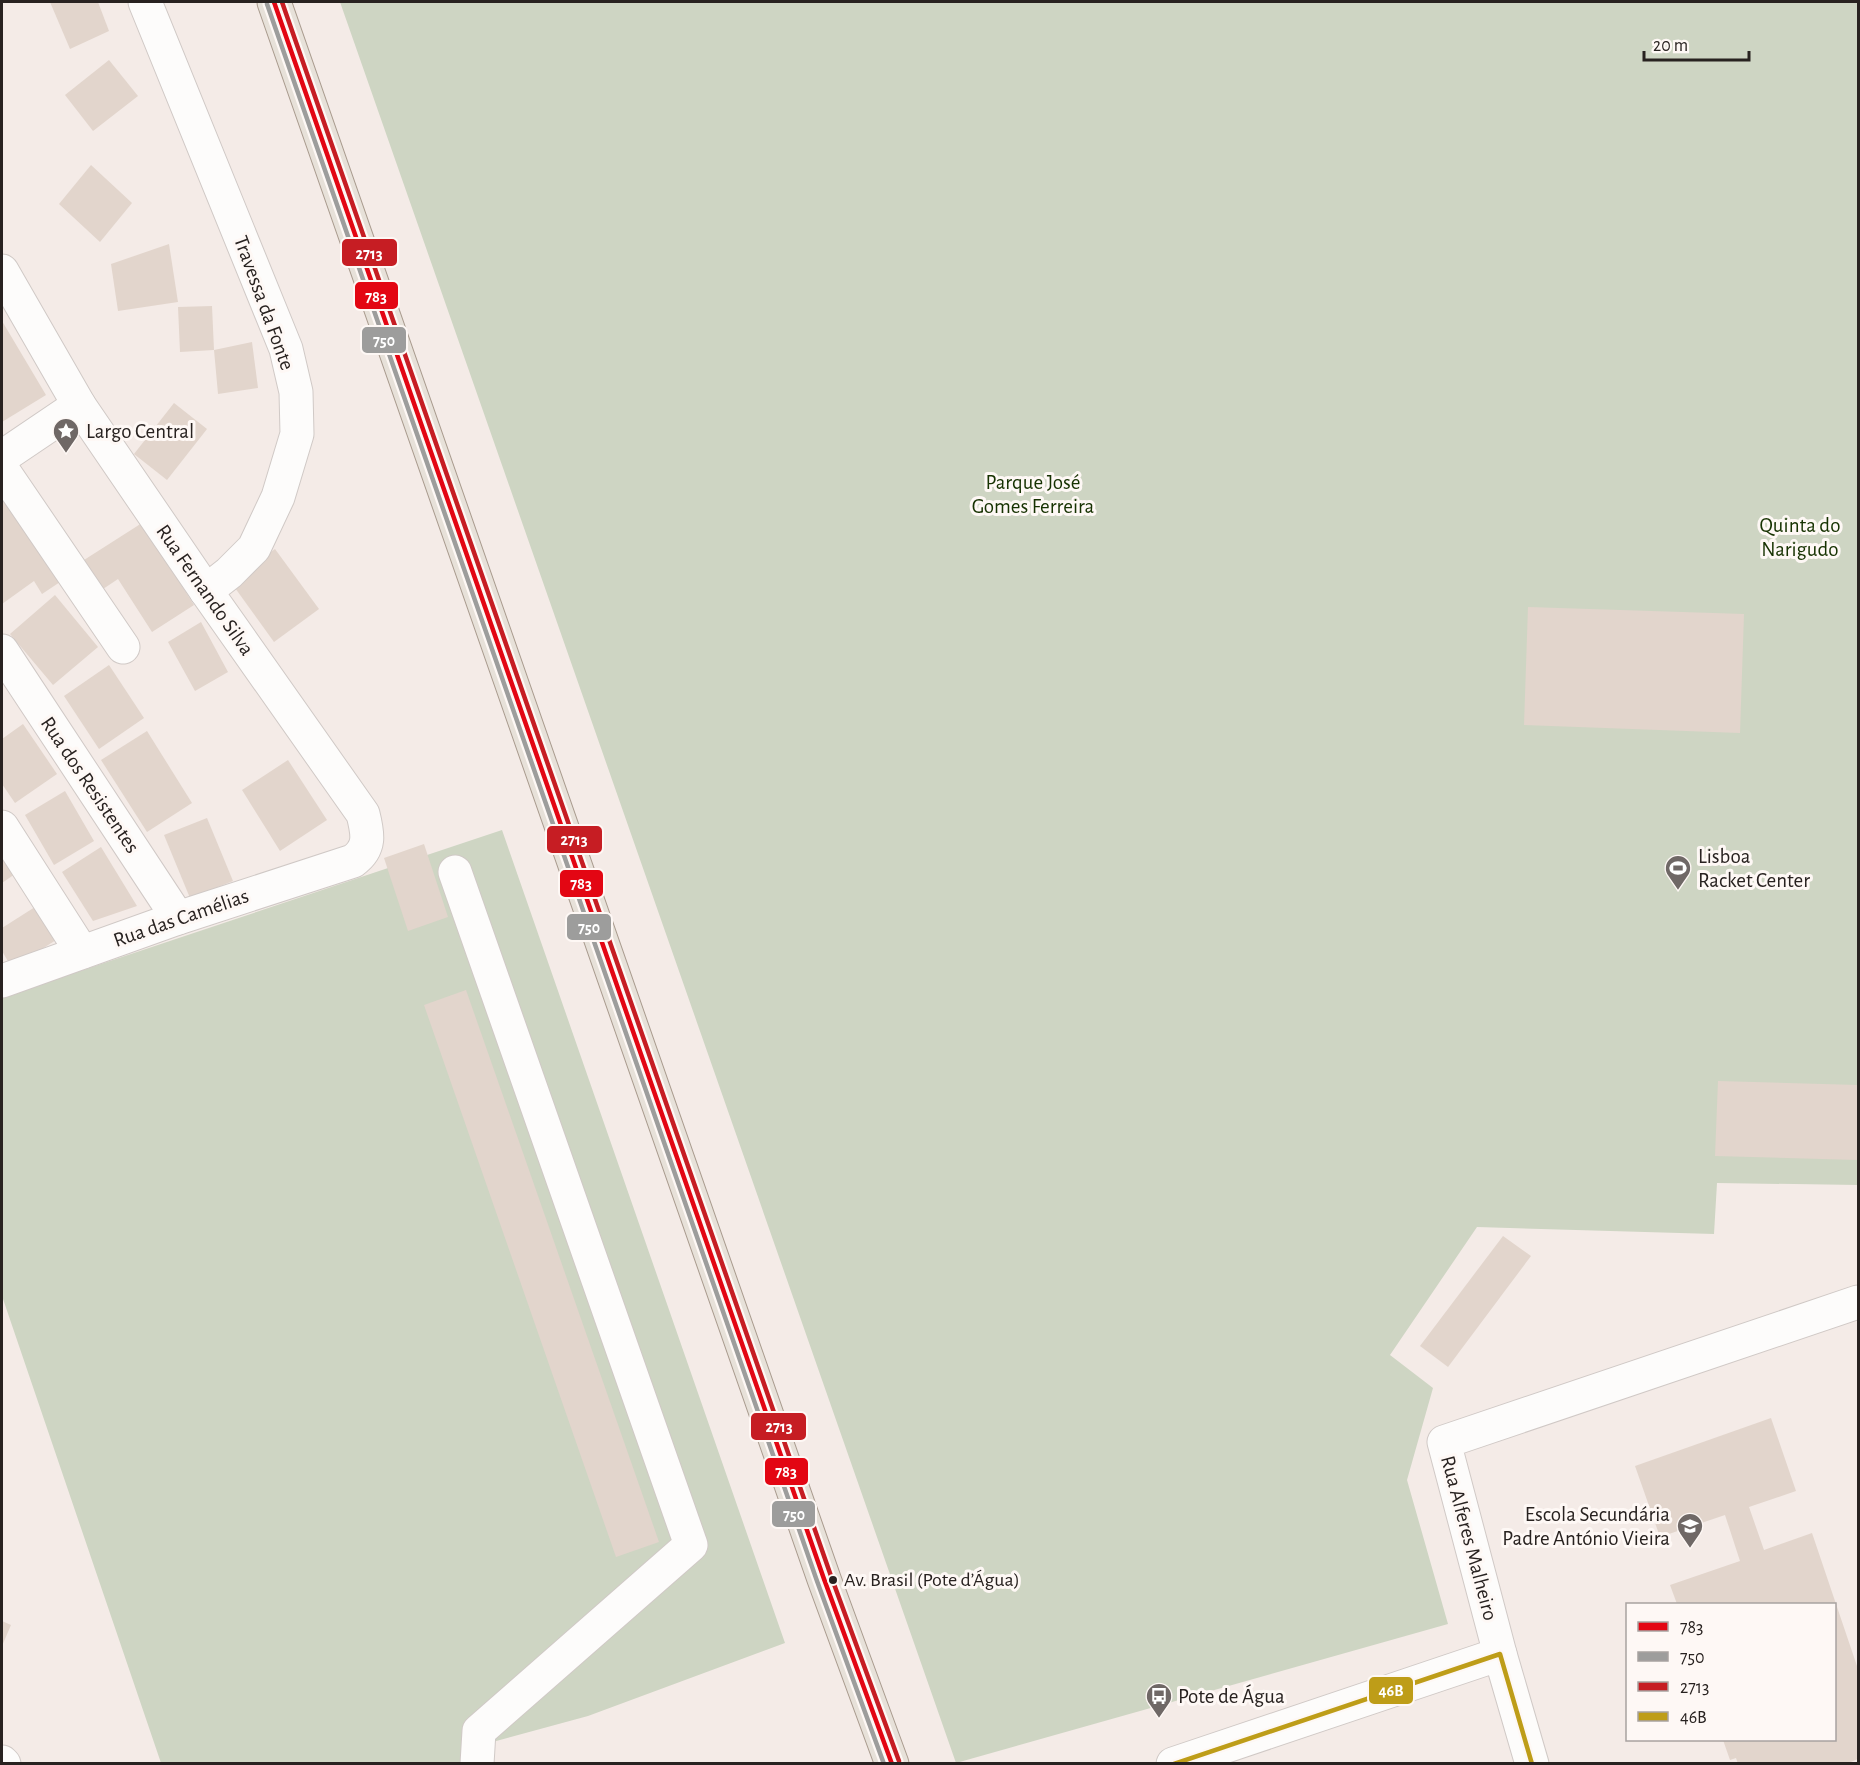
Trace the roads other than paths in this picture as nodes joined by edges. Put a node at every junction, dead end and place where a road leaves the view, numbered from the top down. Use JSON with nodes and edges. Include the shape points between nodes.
{"nodes":[{"id":1,"x":145,"y":2,"type":"edge"},
{"id":2,"x":274,"y":2,"type":"edge"},
{"id":3,"x":2,"y":271,"type":"edge"},
{"id":4,"x":79,"y":405,"type":"junction"},
{"id":5,"x":2,"y":457,"type":"edge"},
{"id":6,"x":2,"y":469,"type":"edge"},
{"id":7,"x":206,"y":591,"type":"junction"},
{"id":8,"x":123,"y":647,"type":"dead end"},
{"id":9,"x":2,"y":651,"type":"edge"},
{"id":10,"x":2,"y":827,"type":"edge"},
{"id":11,"x":361,"y":855,"type":"joint"},
{"id":12,"x":455,"y":872,"type":"dead end"},
{"id":13,"x":178,"y":918,"type":"junction"},
{"id":14,"x":82,"y":952,"type":"junction"},
{"id":15,"x":2,"y":981,"type":"edge"},
{"id":16,"x":1858,"y":1302,"type":"edge"},
{"id":17,"x":1500,"y":1654,"type":"junction"},
{"id":18,"x":1174,"y":1763,"type":"edge"},
{"id":19,"x":477,"y":1764,"type":"edge"},
{"id":20,"x":892,"y":1764,"type":"edge"},
{"id":21,"x":1532,"y":1764,"type":"edge"}],
"edges":[{"from":1,"to":7,"type":"street","name":"Travessa da Fonte","via":[[286,349],[296,392],[297,434],[278,497],[254,548]]},
{"from":2,"to":20,"type":"main road","via":[[820,1568]]},
{"from":3,"to":4,"type":"street","name":"Rua Fernando Silva"},
{"from":4,"to":5,"type":"street"},
{"from":4,"to":7,"type":"street","name":"Rua Fernando Silva"},
{"from":6,"to":8,"type":"street"},
{"from":7,"to":11,"type":"street","name":"Rua Fernando Silva","via":[[363,814],[367,842]]},
{"from":9,"to":13,"type":"street","name":"Rua dos Resistentes"},
{"from":10,"to":14,"type":"street"},
{"from":11,"to":13,"type":"street","name":"Rua das Camélias"},
{"from":12,"to":19,"type":"street","via":[[691,1545],[479,1731]]},
{"from":13,"to":14,"type":"street","name":"Rua das Camélias"},
{"from":14,"to":15,"type":"street","name":"Rua das Camélias"},
{"from":16,"to":17,"type":"street","name":"Rua Alferes Malheiro","via":[[1444,1442]]},
{"from":17,"to":18,"type":"street"},
{"from":17,"to":21,"type":"street"}]}
